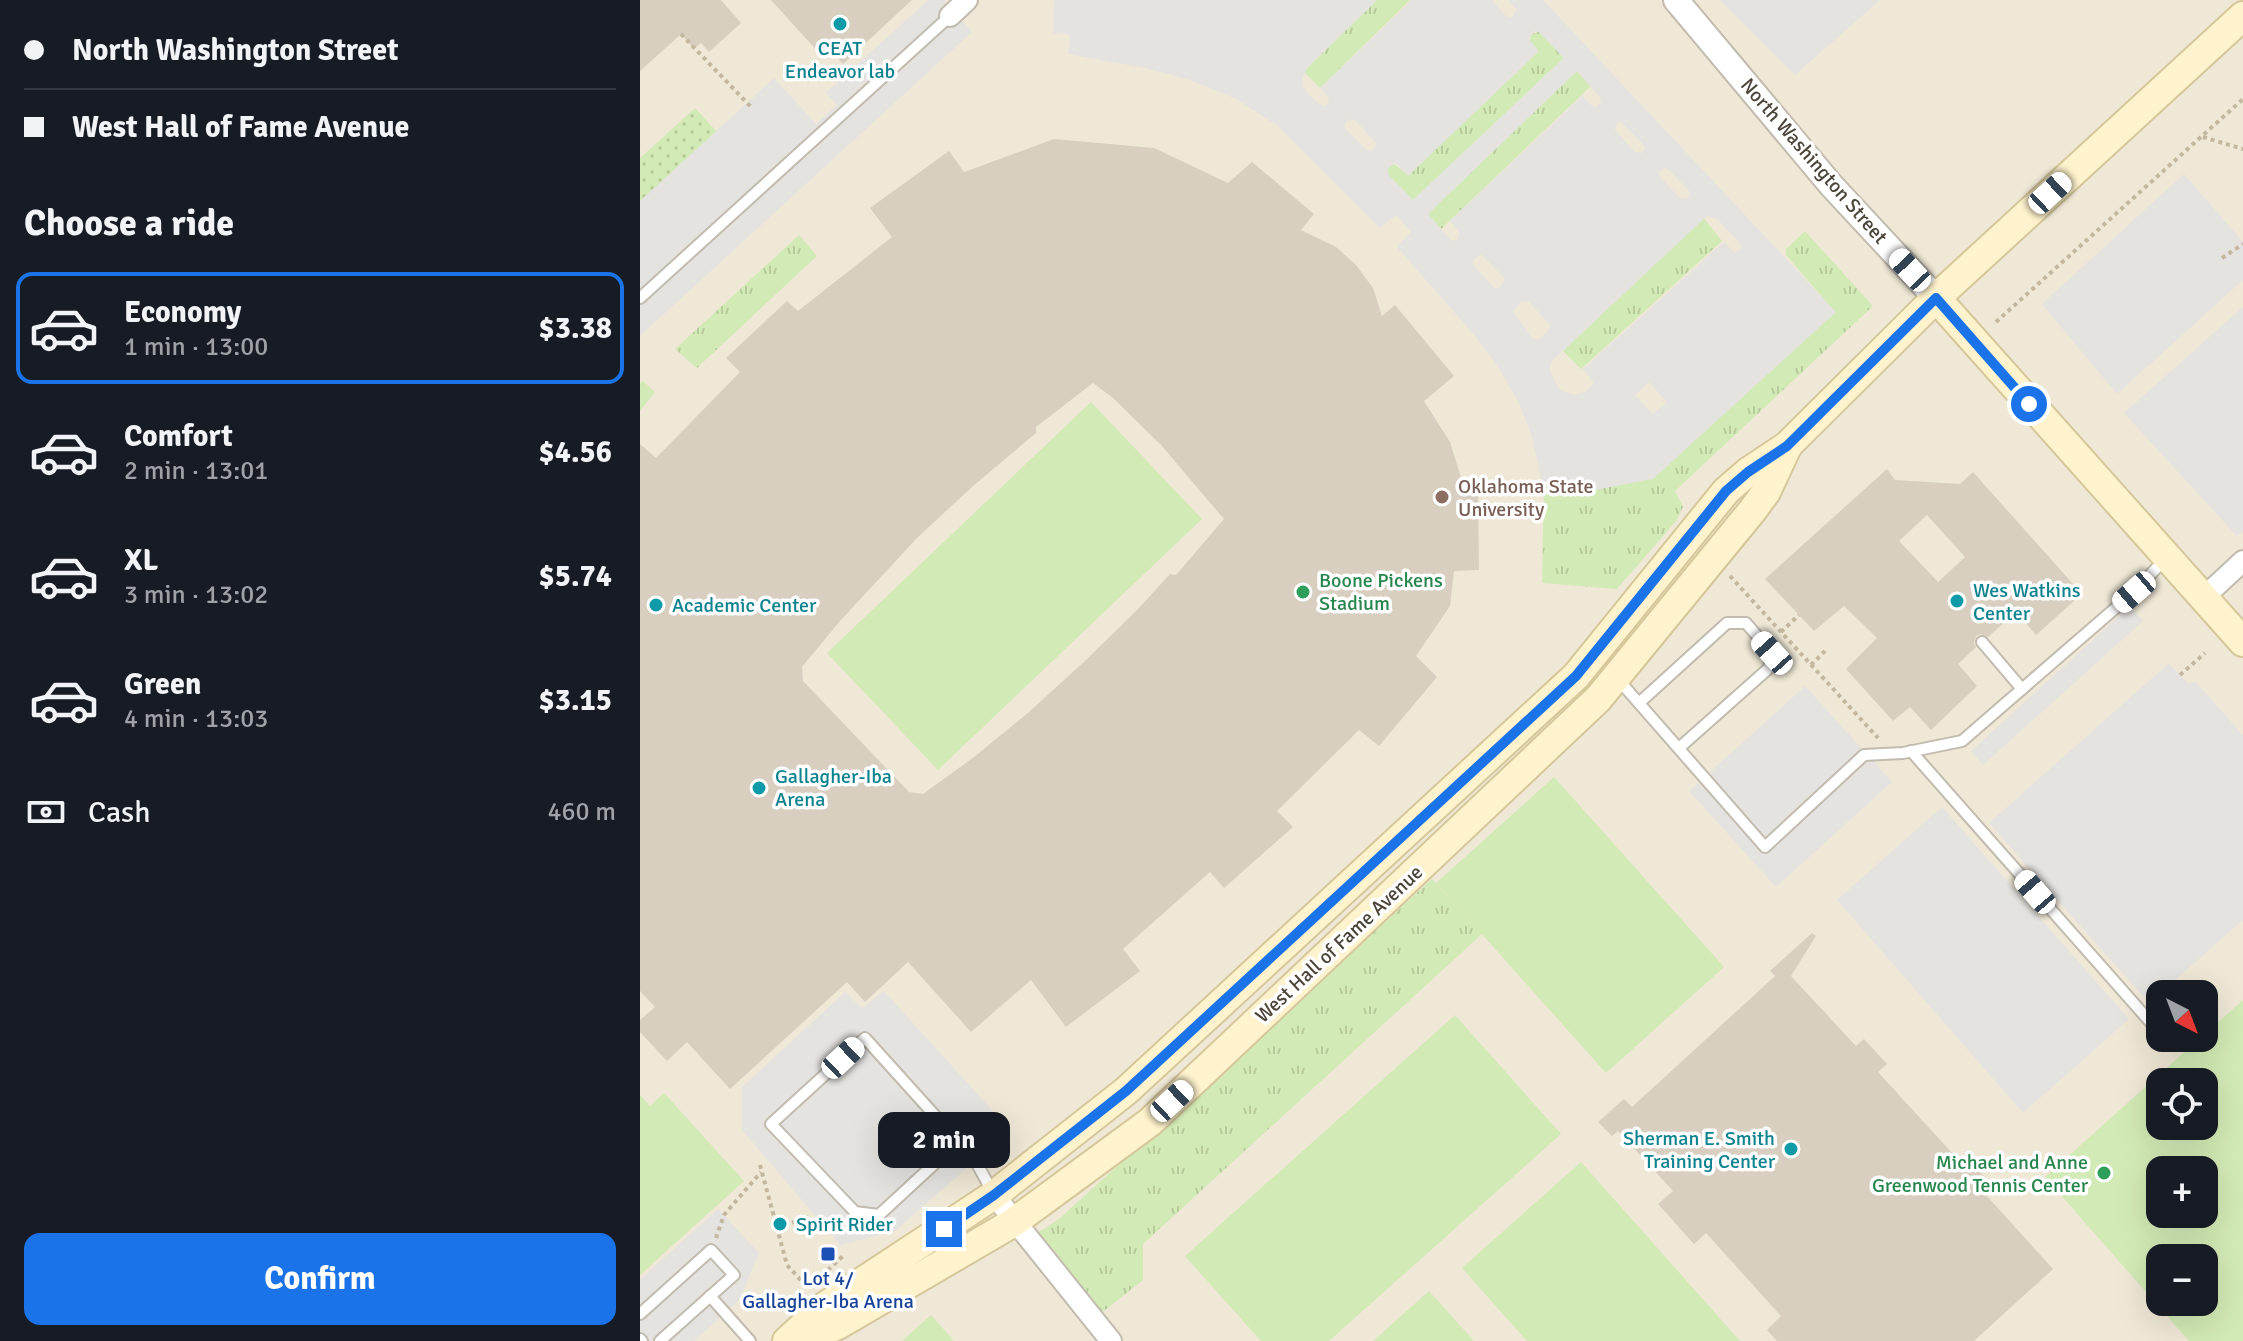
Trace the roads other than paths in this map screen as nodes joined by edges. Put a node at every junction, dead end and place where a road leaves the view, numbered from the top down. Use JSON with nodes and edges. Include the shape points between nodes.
{"nodes":[{"id":1,"x":967,"y":0,"type":"edge"},
{"id":2,"x":1676,"y":0,"type":"edge"},
{"id":3,"x":950,"y":16,"type":"joint"},
{"id":4,"x":2243,"y":16,"type":"edge"},
{"id":5,"x":640,"y":298,"type":"edge"},
{"id":6,"x":1936,"y":298,"type":"junction"},
{"id":7,"x":1787,"y":446,"type":"junction"},
{"id":8,"x":2166,"y":558,"type":"junction"},
{"id":9,"x":2243,"y":561,"type":"edge"},
{"id":10,"x":2203,"y":598,"type":"junction"},
{"id":11,"x":1982,"y":642,"type":"dead end"},
{"id":12,"x":2243,"y":642,"type":"edge"},
{"id":13,"x":1616,"y":677,"type":"junction"},
{"id":14,"x":2022,"y":689,"type":"junction"},
{"id":15,"x":1639,"y":703,"type":"junction"},
{"id":16,"x":1679,"y":748,"type":"junction"},
{"id":17,"x":1911,"y":751,"type":"junction"},
{"id":18,"x":2146,"y":1017,"type":"edge"},
{"id":19,"x":958,"y":1142,"type":"junction"},
{"id":20,"x":994,"y":1195,"type":"junction"},
{"id":21,"x":1014,"y":1222,"type":"junction"},
{"id":22,"x":710,"y":1296,"type":"junction"},
{"id":23,"x":640,"y":1314,"type":"edge"},
{"id":24,"x":660,"y":1341,"type":"edge"},
{"id":25,"x":750,"y":1341,"type":"edge"},
{"id":26,"x":787,"y":1341,"type":"edge"},
{"id":27,"x":801,"y":1341,"type":"edge"},
{"id":28,"x":1111,"y":1341,"type":"edge"}],
"edges":[{"from":1,"to":3,"type":"street"},
{"from":2,"to":6,"type":"street","name":"North Washington Street","via":[[1831,185]]},
{"from":3,"to":5,"type":"lane"},
{"from":4,"to":6,"type":"main road","name":"West Hall of Fame Avenue"},
{"from":6,"to":7,"type":"main road","name":"West Hall of Fame Avenue"},
{"from":6,"to":8,"type":"main road","name":"North Washington Street"},
{"from":7,"to":13,"type":"main road","name":"West Hall of Fame Avenue","via":[[1752,511]]},
{"from":7,"to":20,"type":"main road","name":"West Hall of Fame Avenue","via":[[1726,491],[1576,676],[1126,1091]]},
{"from":8,"to":10,"type":"main road","name":"North Washington Street"},
{"from":8,"to":14,"type":"lane"},
{"from":9,"to":10,"type":"street"},
{"from":10,"to":12,"type":"main road","name":"North Washington Street"},
{"from":11,"to":14,"type":"lane"},
{"from":13,"to":15,"type":"lane"},
{"from":13,"to":21,"type":"main road","name":"West Hall of Fame Avenue","via":[[1150,1122]]},
{"from":14,"to":17,"type":"lane","via":[[1962,741]]},
{"from":15,"to":16,"type":"lane"},
{"from":15,"to":16,"type":"lane","via":[[1727,623],[1746,623],[1772,653],[1769,668]]},
{"from":16,"to":17,"type":"lane","via":[[1765,847],[1864,755]]},
{"from":17,"to":18,"type":"lane"},
{"from":19,"to":19,"type":"lane","via":[[879,1215],[855,1212],[771,1124],[865,1038]]},
{"from":19,"to":20,"type":"lane"},
{"from":20,"to":21,"type":"street"},
{"from":20,"to":26,"type":"main road","name":"West Hall of Fame Avenue","via":[[824,1307]]},
{"from":21,"to":27,"type":"main road","name":"West Hall of Fame Avenue","via":[[838,1325]]},
{"from":21,"to":28,"type":"street"},
{"from":22,"to":23,"type":"lane","via":[[734,1275],[711,1250]]},
{"from":22,"to":24,"type":"lane"},
{"from":22,"to":25,"type":"lane"}]}
